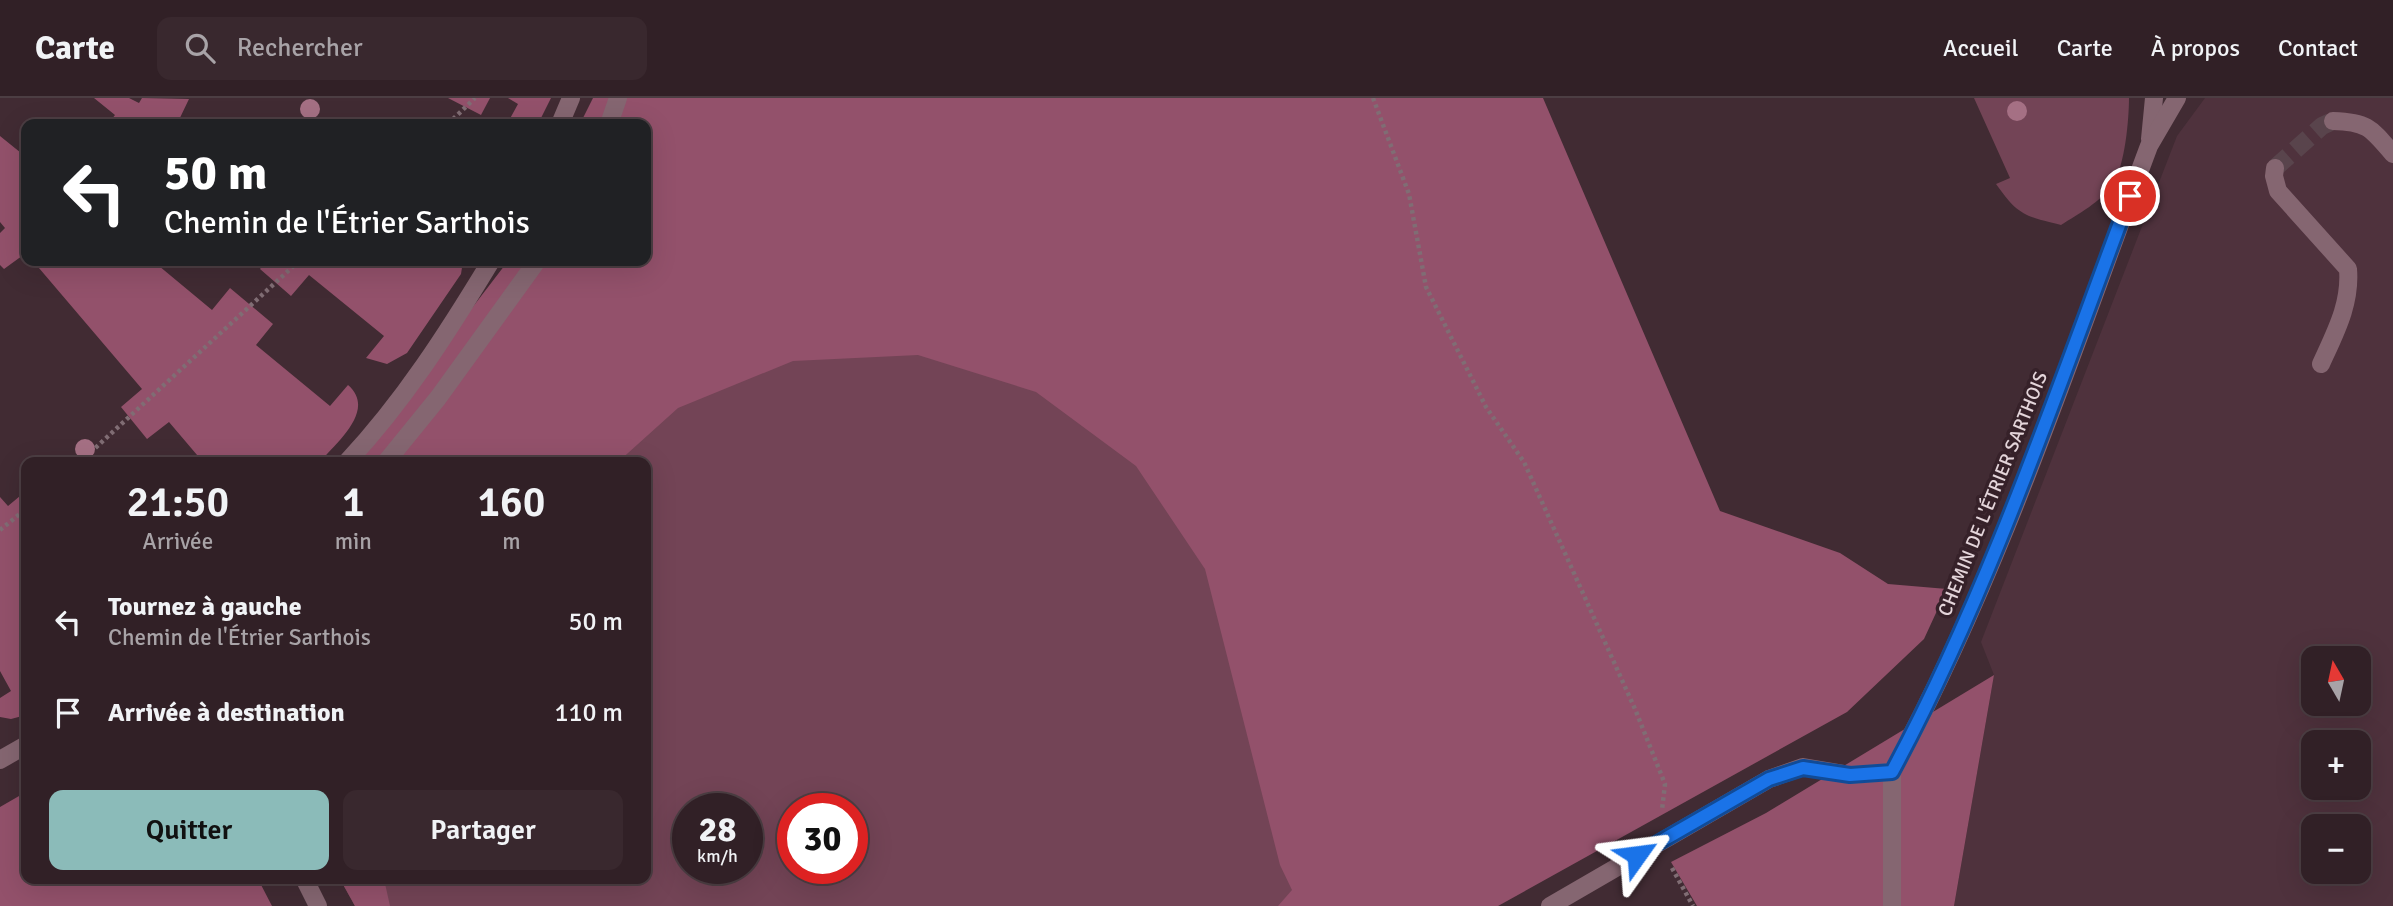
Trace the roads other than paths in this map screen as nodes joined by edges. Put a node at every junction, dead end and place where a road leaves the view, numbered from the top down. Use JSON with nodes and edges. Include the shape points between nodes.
{"nodes":[{"id":1,"x":571,"y":98,"type":"edge"},
{"id":2,"x":618,"y":98,"type":"edge"},
{"id":3,"x":2154,"y":98,"type":"edge"},
{"id":4,"x":2177,"y":98,"type":"edge"},
{"id":5,"x":562,"y":119,"type":"edge"},
{"id":6,"x":611,"y":119,"type":"edge"},
{"id":7,"x":2333,"y":121,"type":"dead end"},
{"id":8,"x":2149,"y":146,"type":"junction"},
{"id":9,"x":2393,"y":154,"type":"edge"},
{"id":10,"x":2275,"y":168,"type":"dead end"},
{"id":11,"x":488,"y":266,"type":"edge"},
{"id":12,"x":533,"y":266,"type":"edge"},
{"id":13,"x":2321,"y":364,"type":"dead end"},
{"id":14,"x":352,"y":457,"type":"edge"},
{"id":15,"x":390,"y":457,"type":"edge"},
{"id":16,"x":21,"y":748,"type":"edge"},
{"id":17,"x":0,"y":760,"type":"edge"},
{"id":18,"x":1892,"y":772,"type":"junction"},
{"id":19,"x":307,"y":884,"type":"edge"},
{"id":20,"x":318,"y":906,"type":"edge"},
{"id":21,"x":1550,"y":906,"type":"edge"},
{"id":22,"x":1892,"y":906,"type":"edge"}],
"edges":[{"from":1,"to":5,"type":"street"},
{"from":2,"to":6,"type":"street"},
{"from":3,"to":8,"type":"street"},
{"from":4,"to":8,"type":"street"},
{"from":7,"to":9,"type":"street","via":[[2358,122]]},
{"from":8,"to":18,"type":"street","name":"CHEMIN DE L'ÉTRIER SARTHOIS","via":[[1994,561]]},
{"from":10,"to":13,"type":"street","via":[[2278,191],[2348,269],[2344,310]]},
{"from":11,"to":14,"type":"street","via":[[390,415]]},
{"from":12,"to":15,"type":"street"},
{"from":16,"to":17,"type":"street"},
{"from":18,"to":21,"type":"street","via":[[1850,775],[1803,768],[1769,779]]},
{"from":18,"to":22,"type":"street"},
{"from":19,"to":20,"type":"street"}]}
